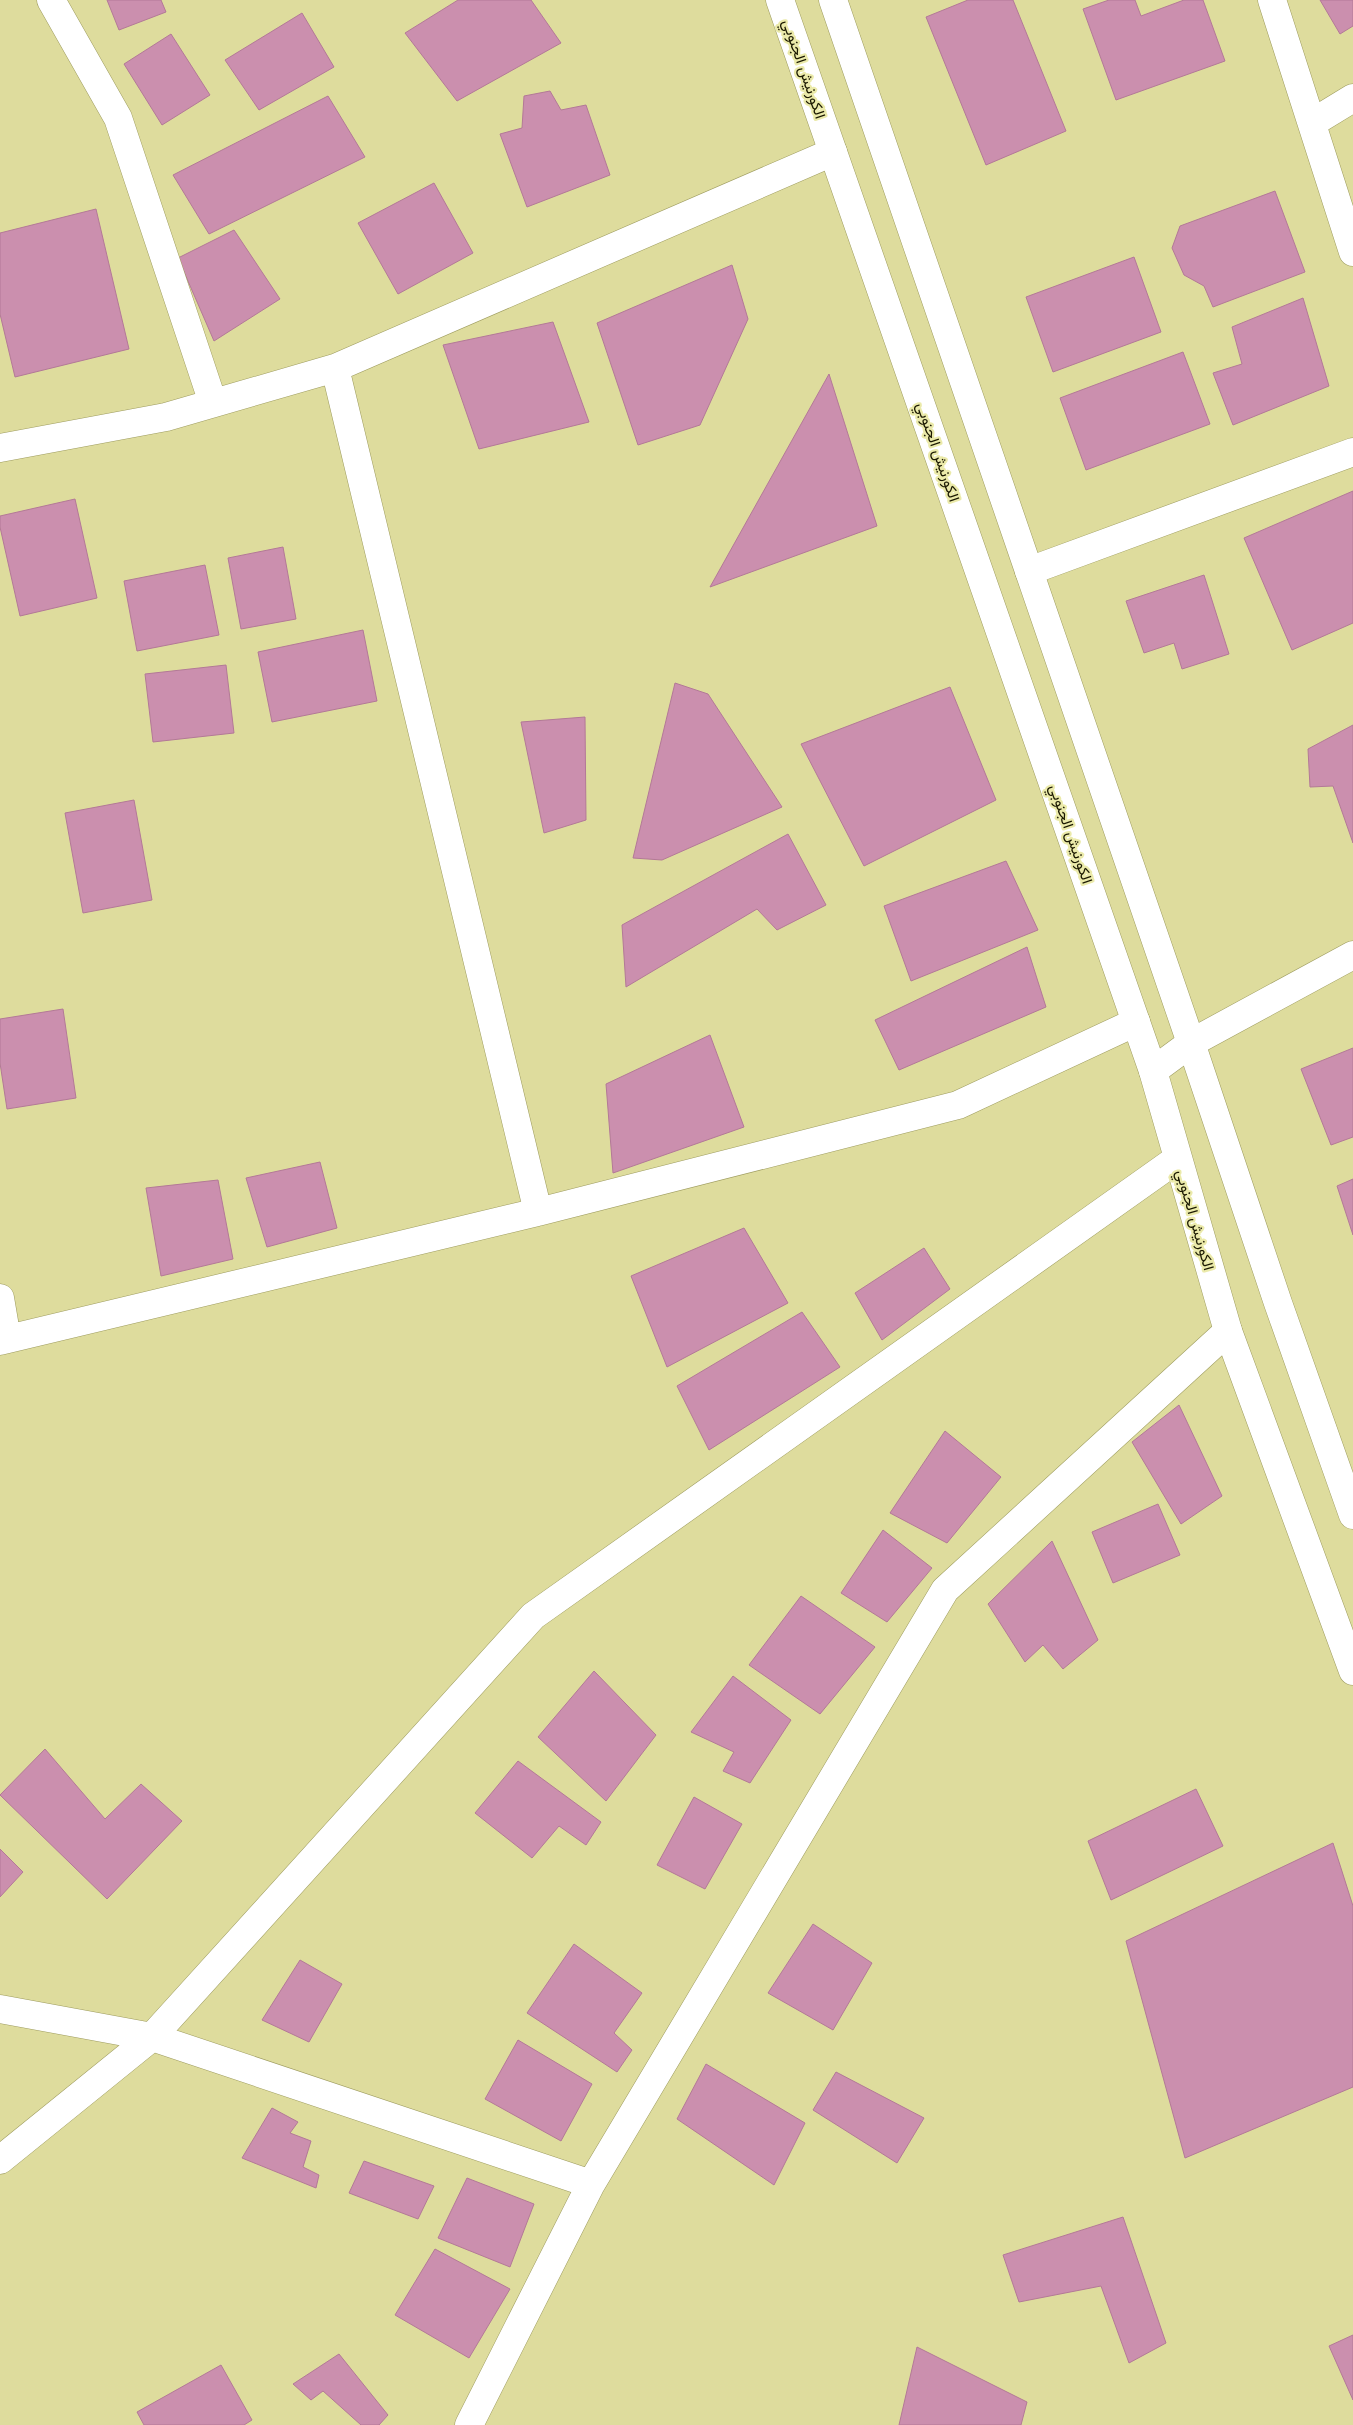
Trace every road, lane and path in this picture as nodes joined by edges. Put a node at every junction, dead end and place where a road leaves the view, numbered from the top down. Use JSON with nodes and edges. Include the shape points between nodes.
{"nodes":[{"id":1,"x":51,"y":0,"type":"edge"},
{"id":2,"x":780,"y":0,"type":"edge"},
{"id":3,"x":833,"y":0,"type":"edge"},
{"id":4,"x":1272,"y":0,"type":"edge"},
{"id":5,"x":1353,"y":98,"type":"edge"},
{"id":6,"x":1312,"y":123,"type":"junction"},
{"id":7,"x":833,"y":152,"type":"junction"},
{"id":8,"x":1353,"y":252,"type":"edge"},
{"id":9,"x":335,"y":368,"type":"junction"},
{"id":10,"x":213,"y":403,"type":"junction"},
{"id":11,"x":0,"y":448,"type":"edge"},
{"id":12,"x":1353,"y":452,"type":"edge"},
{"id":13,"x":1029,"y":571,"type":"junction"},
{"id":14,"x":1353,"y":955,"type":"edge"},
{"id":15,"x":1136,"y":1022,"type":"junction"},
{"id":16,"x":1191,"y":1043,"type":"junction"},
{"id":17,"x":1153,"y":1071,"type":"junction"},
{"id":18,"x":1177,"y":1159,"type":"junction"},
{"id":19,"x":538,"y":1212,"type":"junction"},
{"id":20,"x":0,"y":1298,"type":"edge"},
{"id":21,"x":1228,"y":1331,"type":"junction"},
{"id":22,"x":4,"y":1340,"type":"edge"},
{"id":23,"x":1353,"y":1515,"type":"edge"},
{"id":24,"x":1353,"y":1671,"type":"edge"},
{"id":25,"x":0,"y":2009,"type":"edge"},
{"id":26,"x":152,"y":2037,"type":"junction"},
{"id":27,"x":0,"y":2160,"type":"edge"},
{"id":28,"x":591,"y":2184,"type":"junction"},
{"id":29,"x":468,"y":2425,"type":"edge"}],
"edges":[{"from":1,"to":10,"type":"street","via":[[118,118]]},
{"from":2,"to":7,"type":"street","name":"الكورنيش الجنوبي"},
{"from":3,"to":13,"type":"street"},
{"from":4,"to":6,"type":"street"},
{"from":5,"to":6,"type":"street"},
{"from":6,"to":8,"type":"street"},
{"from":7,"to":9,"type":"street"},
{"from":7,"to":15,"type":"street","name":"الكورنيش الجنوبي"},
{"from":9,"to":10,"type":"street"},
{"from":9,"to":19,"type":"street"},
{"from":10,"to":11,"type":"street","via":[[166,417]]},
{"from":12,"to":13,"type":"street"},
{"from":13,"to":16,"type":"street"},
{"from":14,"to":16,"type":"street"},
{"from":15,"to":17,"type":"street","name":"الكورنيش الجنوبي"},
{"from":15,"to":19,"type":"street","via":[[958,1105]]},
{"from":16,"to":17,"type":"street"},
{"from":16,"to":23,"type":"street"},
{"from":17,"to":18,"type":"street","name":"الكورنيش الجنوبي"},
{"from":18,"to":21,"type":"street","name":"الكورنيش الجنوبي"},
{"from":18,"to":26,"type":"street","via":[[533,1616]]},
{"from":19,"to":22,"type":"street"},
{"from":20,"to":22,"type":"street"},
{"from":21,"to":24,"type":"street","name":"الكورنيش الجنوبي"},
{"from":21,"to":28,"type":"street","via":[[945,1590]]},
{"from":25,"to":26,"type":"street"},
{"from":26,"to":27,"type":"street"},
{"from":26,"to":28,"type":"street"},
{"from":28,"to":29,"type":"street"}]}
